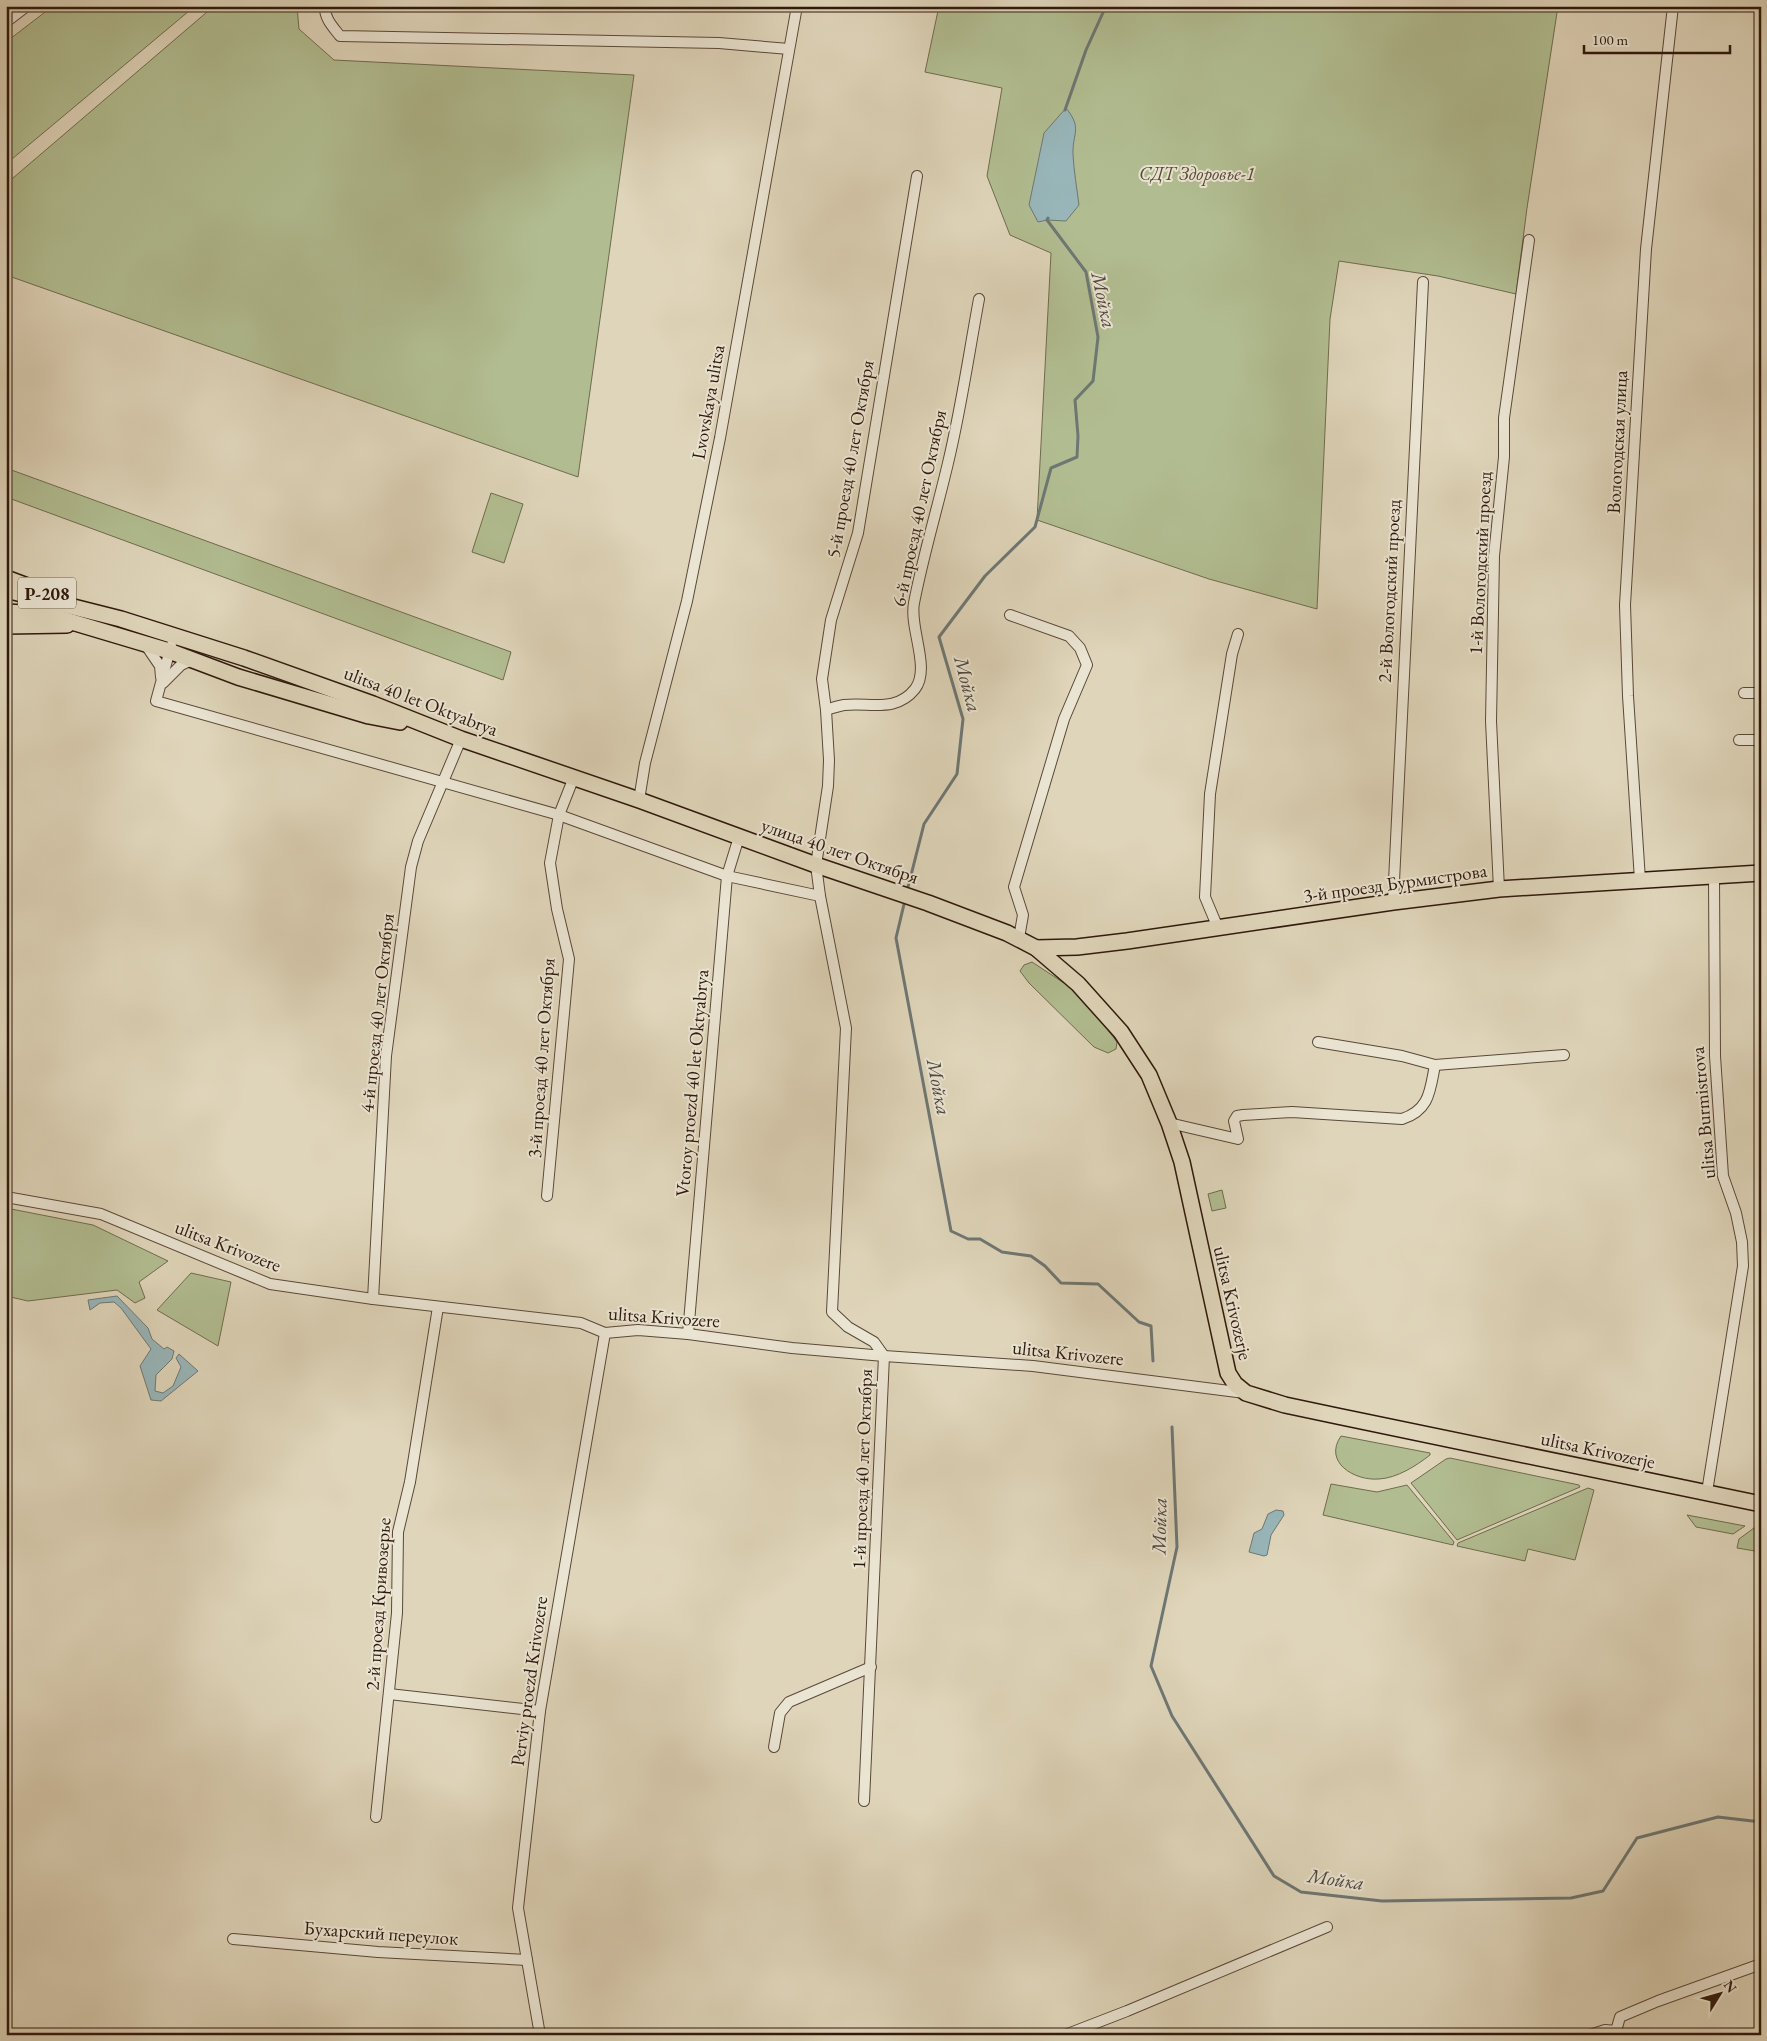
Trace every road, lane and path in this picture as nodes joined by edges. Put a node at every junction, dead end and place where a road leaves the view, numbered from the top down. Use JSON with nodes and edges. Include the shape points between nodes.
{"nodes":[{"id":1,"x":27,"y":6,"type":"edge"},
{"id":2,"x":325,"y":6,"type":"edge"},
{"id":3,"x":797,"y":6,"type":"edge"},
{"id":4,"x":1672,"y":6,"type":"edge"},
{"id":5,"x":6,"y":22,"type":"edge"},
{"id":6,"x":789,"y":49,"type":"junction"},
{"id":7,"x":917,"y":176,"type":"dead end"},
{"id":8,"x":1529,"y":240,"type":"dead end"},
{"id":9,"x":1423,"y":282,"type":"dead end"},
{"id":10,"x":979,"y":299,"type":"dead end"},
{"id":11,"x":6,"y":578,"type":"edge"},
{"id":12,"x":6,"y":590,"type":"edge"},
{"id":13,"x":6,"y":612,"type":"edge"},
{"id":14,"x":1010,"y":615,"type":"dead end"},
{"id":15,"x":84,"y":618,"type":"junction"},
{"id":16,"x":6,"y":626,"type":"edge"},
{"id":17,"x":1238,"y":634,"type":"dead end"},
{"id":18,"x":174,"y":636,"type":"junction"},
{"id":19,"x":145,"y":644,"type":"junction"},
{"id":20,"x":169,"y":651,"type":"junction"},
{"id":21,"x":192,"y":660,"type":"junction"},
{"id":22,"x":161,"y":686,"type":"junction"},
{"id":23,"x":1744,"y":693,"type":"dead end"},
{"id":24,"x":1761,"y":693,"type":"edge"},
{"id":25,"x":826,"y":710,"type":"junction"},
{"id":26,"x":436,"y":730,"type":"junction"},
{"id":27,"x":461,"y":740,"type":"junction"},
{"id":28,"x":1739,"y":740,"type":"dead end"},
{"id":29,"x":1761,"y":740,"type":"edge"},
{"id":30,"x":574,"y":777,"type":"junction"},
{"id":31,"x":443,"y":782,"type":"junction"},
{"id":32,"x":639,"y":800,"type":"junction"},
{"id":33,"x":559,"y":816,"type":"junction"},
{"id":34,"x":739,"y":837,"type":"junction"},
{"id":35,"x":816,"y":864,"type":"junction"},
{"id":36,"x":1761,"y":873,"type":"edge"},
{"id":37,"x":727,"y":876,"type":"junction"},
{"id":38,"x":1714,"y":877,"type":"junction"},
{"id":39,"x":1640,"y":880,"type":"junction"},
{"id":40,"x":1499,"y":889,"type":"junction"},
{"id":41,"x":820,"y":896,"type":"junction"},
{"id":42,"x":1393,"y":902,"type":"junction"},
{"id":43,"x":928,"y":903,"type":"joint"},
{"id":44,"x":1218,"y":928,"type":"junction"},
{"id":45,"x":1019,"y":938,"type":"junction"},
{"id":46,"x":1036,"y":948,"type":"junction"},
{"id":47,"x":1318,"y":1042,"type":"dead end"},
{"id":48,"x":1564,"y":1055,"type":"dead end"},
{"id":49,"x":1435,"y":1065,"type":"junction"},
{"id":50,"x":1169,"y":1123,"type":"junction"},
{"id":51,"x":547,"y":1196,"type":"dead end"},
{"id":52,"x":6,"y":1197,"type":"edge"},
{"id":53,"x":373,"y":1299,"type":"junction"},
{"id":54,"x":438,"y":1307,"type":"junction"},
{"id":55,"x":606,"y":1333,"type":"junction"},
{"id":56,"x":688,"y":1334,"type":"junction"},
{"id":57,"x":884,"y":1356,"type":"junction"},
{"id":58,"x":1246,"y":1393,"type":"junction"},
{"id":59,"x":1707,"y":1492,"type":"junction"},
{"id":60,"x":1761,"y":1504,"type":"edge"},
{"id":61,"x":871,"y":1667,"type":"junction"},
{"id":62,"x":389,"y":1694,"type":"junction"},
{"id":63,"x":540,"y":1711,"type":"junction"},
{"id":64,"x":774,"y":1747,"type":"dead end"},
{"id":65,"x":864,"y":1801,"type":"dead end"},
{"id":66,"x":376,"y":1817,"type":"dead end"},
{"id":67,"x":1327,"y":1927,"type":"dead end"},
{"id":68,"x":232,"y":1939,"type":"dead end"},
{"id":69,"x":527,"y":1960,"type":"junction"},
{"id":70,"x":1761,"y":1964,"type":"edge"},
{"id":71,"x":1616,"y":2033,"type":"edge"},
{"id":72,"x":540,"y":2035,"type":"edge"},
{"id":73,"x":1064,"y":2035,"type":"edge"},
{"id":74,"x":1590,"y":2035,"type":"edge"}],
"edges":[{"from":1,"to":5,"type":"street"},
{"from":2,"to":6,"type":"street","via":[[328,21],[340,36],[719,43]]},
{"from":3,"to":6,"type":"street","name":"Lvovskaya ulitsa"},
{"from":4,"to":39,"type":"street","name":"Вологодская улица","via":[[1646,249],[1625,605]]},
{"from":6,"to":32,"type":"street","name":"Lvovskaya ulitsa","via":[[718,448],[687,601],[645,763]]},
{"from":7,"to":25,"type":"street","name":"5-й проезд 40 лет Октября","via":[[858,533],[830,627],[822,679]]},
{"from":8,"to":40,"type":"street","name":"1-й Вологодский проезд","via":[[1504,418],[1504,457],[1494,556],[1491,721]]},
{"from":9,"to":42,"type":"street","name":"2-й Вологодский проезд"},
{"from":10,"to":25,"type":"street","name":"6-й проезд 40 лет Октября","via":[[949,462],[914,603],[913,619],[921,673],[918,683],[908,695],[894,703],[847,705]]},
{"from":11,"to":15,"type":"main road","number":"Р-208","via":[[52,595]]},
{"from":12,"to":15,"type":"main road"},
{"from":13,"to":15,"type":"main road"},
{"from":14,"to":45,"type":"street","via":[[1069,636],[1080,648],[1087,665],[1064,720],[1014,887],[1023,916]]},
{"from":15,"to":16,"type":"main road"},
{"from":15,"to":18,"type":"main road","name":"ulitsa 40 let Oktyabrya","via":[[121,619]]},
{"from":15,"to":19,"type":"main road"},
{"from":17,"to":44,"type":"street","via":[[1210,794],[1205,896]]},
{"from":18,"to":20,"type":"street"},
{"from":18,"to":26,"type":"main road","name":"ulitsa 40 let Oktyabrya","via":[[374,704]]},
{"from":19,"to":20,"type":"main road"},
{"from":19,"to":22,"type":"street","via":[[160,666]]},
{"from":20,"to":21,"type":"main road"},
{"from":20,"to":22,"type":"street"},
{"from":21,"to":22,"type":"street","via":[[174,671]]},
{"from":21,"to":26,"type":"main road","via":[[361,713]]},
{"from":22,"to":31,"type":"street","via":[[156,701]]},
{"from":23,"to":24,"type":"street"},
{"from":25,"to":35,"type":"street","name":"5-й проезд 40 лет Октября","via":[[828,786]]},
{"from":26,"to":27,"type":"main road","name":"ulitsa 40 let Oktyabrya"},
{"from":27,"to":30,"type":"main road","name":"ulitsa 40 let Oktyabrya"},
{"from":27,"to":31,"type":"street","name":"4-й проезд 40 лет Октября"},
{"from":28,"to":29,"type":"street"},
{"from":30,"to":32,"type":"main road","name":"ulitsa 40 let Oktyabrya"},
{"from":30,"to":33,"type":"street","name":"3-й проезд 40 лет Октября"},
{"from":31,"to":33,"type":"street"},
{"from":31,"to":53,"type":"street","name":"4-й проезд 40 лет Октября","via":[[411,866],[386,1056]]},
{"from":32,"to":34,"type":"main road","name":"ulitsa 40 let Oktyabrya"},
{"from":33,"to":37,"type":"street"},
{"from":33,"to":51,"type":"street","name":"3-й проезд 40 лет Октября","via":[[550,863],[569,959]]},
{"from":34,"to":35,"type":"main road","name":"улица 40 лет Октября"},
{"from":34,"to":37,"type":"street","name":"Vtoroy proezd 40 let Oktyabrya"},
{"from":35,"to":41,"type":"street","name":"5-й проезд 40 лет Октября"},
{"from":35,"to":43,"type":"main road","name":"улица 40 лет Октября"},
{"from":36,"to":38,"type":"main road","name":"3-й проезд Бурмистрова"},
{"from":37,"to":41,"type":"street"},
{"from":37,"to":56,"type":"street","name":"Vtoroy proezd 40 let Oktyabrya"},
{"from":38,"to":39,"type":"main road","name":"3-й проезд Бурмистрова"},
{"from":38,"to":59,"type":"street","name":"ulitsa Burmistrova","via":[[1715,1056],[1723,1176],[1736,1213],[1743,1266]]},
{"from":39,"to":40,"type":"main road","name":"3-й проезд Бурмистрова"},
{"from":40,"to":42,"type":"main road","name":"3-й проезд Бурмистрова"},
{"from":41,"to":57,"type":"street","name":"1-й проезд 40 лет Октября","via":[[846,1028],[832,1312],[848,1327],[874,1342]]},
{"from":42,"to":44,"type":"main road","name":"3-й проезд Бурмистрова"},
{"from":43,"to":45,"type":"main road","name":"ulitsa Krivozerje"},
{"from":44,"to":46,"type":"main road","name":"3-й проезд Бурмистрова","via":[[1077,947]]},
{"from":45,"to":46,"type":"main road","name":"ulitsa Krivozerje"},
{"from":46,"to":50,"type":"main road","name":"ulitsa Krivozerje","via":[[1078,984],[1121,1032],[1149,1075]]},
{"from":47,"to":49,"type":"street"},
{"from":48,"to":49,"type":"street"},
{"from":49,"to":50,"type":"street","via":[[1426,1102],[1415,1113],[1402,1119],[1292,1112],[1239,1115],[1234,1121],[1238,1139]]},
{"from":50,"to":58,"type":"main road","name":"ulitsa Krivozerje","via":[[1182,1162],[1228,1373]]},
{"from":52,"to":53,"type":"street","name":"ulitsa Krivozere","via":[[101,1214],[270,1284]]},
{"from":53,"to":54,"type":"street","name":"ulitsa Krivozere"},
{"from":54,"to":55,"type":"street","name":"ulitsa Krivozere","via":[[581,1323]]},
{"from":54,"to":62,"type":"street","name":"2-й проезд Кривозерье","via":[[410,1482],[398,1532]]},
{"from":55,"to":56,"type":"street","name":"ulitsa Krivozere","via":[[638,1330]]},
{"from":55,"to":63,"type":"street","name":"Perviy proezd Krivozere"},
{"from":56,"to":57,"type":"street","name":"ulitsa Krivozere"},
{"from":57,"to":58,"type":"street","name":"ulitsa Krivozere","via":[[1033,1366]]},
{"from":57,"to":61,"type":"street","name":"1-й проезд 40 лет Октября"},
{"from":58,"to":59,"type":"main road","name":"ulitsa Krivozerje","via":[[1337,1416]]},
{"from":59,"to":60,"type":"main road","name":"ulitsa Krivozerje"},
{"from":61,"to":64,"type":"street","via":[[790,1702],[780,1713]]},
{"from":61,"to":65,"type":"street","name":"1-й проезд 40 лет Октября"},
{"from":62,"to":63,"type":"street"},
{"from":62,"to":66,"type":"street","name":"2-й проезд Кривозерье"},
{"from":63,"to":69,"type":"street","name":"Perviy proezd Krivozere","via":[[518,1908]]},
{"from":67,"to":73,"type":"street"},
{"from":68,"to":69,"type":"street","name":"Бухарский переулок","via":[[378,1952]]},
{"from":69,"to":72,"type":"street","name":"Perviy proezd Krivozere"},
{"from":70,"to":71,"type":"street","via":[[1620,2017]]},
{"from":71,"to":74,"type":"street","via":[[1605,2030]]}]}
